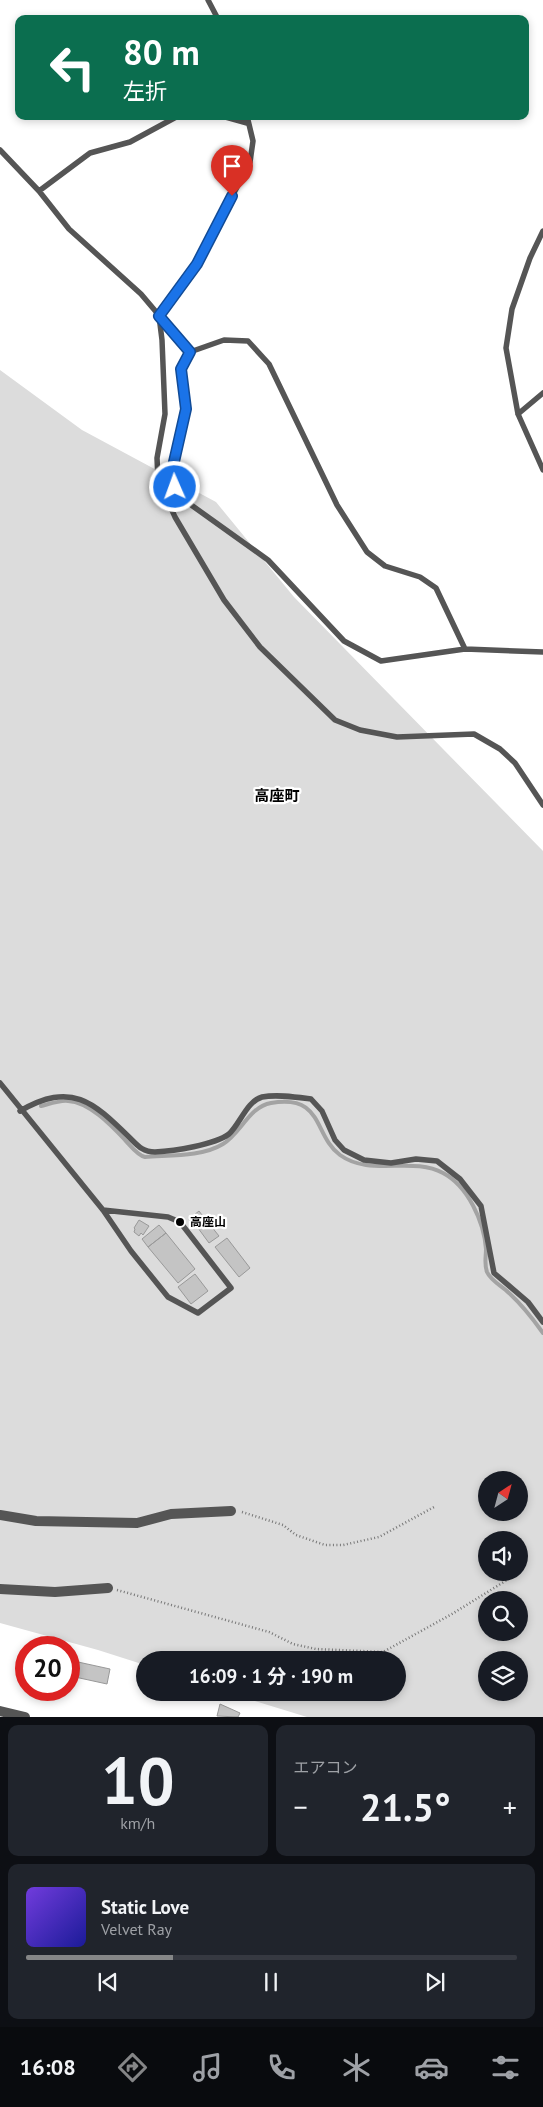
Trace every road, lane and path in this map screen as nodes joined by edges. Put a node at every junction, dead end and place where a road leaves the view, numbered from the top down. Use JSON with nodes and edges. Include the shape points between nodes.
{"nodes":[{"id":1,"x":208,"y":0,"type":"edge"},
{"id":2,"x":216,"y":15,"type":"edge"},
{"id":3,"x":171,"y":120,"type":"edge"},
{"id":4,"x":247,"y":120,"type":"edge"},
{"id":5,"x":0,"y":150,"type":"edge"},
{"id":6,"x":39,"y":191,"type":"junction"},
{"id":7,"x":543,"y":231,"type":"edge"},
{"id":8,"x":159,"y":316,"type":"junction"},
{"id":9,"x":190,"y":352,"type":"junction"},
{"id":10,"x":543,"y":393,"type":"edge"},
{"id":11,"x":518,"y":414,"type":"junction"},
{"id":12,"x":543,"y":470,"type":"edge"},
{"id":13,"x":465,"y":650,"type":"junction"},
{"id":14,"x":543,"y":652,"type":"edge"},
{"id":15,"x":543,"y":805,"type":"edge"},
{"id":16,"x":0,"y":1083,"type":"edge"},
{"id":17,"x":20,"y":1111,"type":"junction"},
{"id":18,"x":103,"y":1210,"type":"junction"},
{"id":19,"x":543,"y":1322,"type":"edge"},
{"id":20,"x":434,"y":1507,"type":"dead end"},
{"id":21,"x":232,"y":1511,"type":"joint"},
{"id":22,"x":0,"y":1515,"type":"edge"},
{"id":23,"x":506,"y":1581,"type":"edge"},
{"id":24,"x":108,"y":1588,"type":"joint"},
{"id":25,"x":0,"y":1589,"type":"edge"},
{"id":26,"x":0,"y":1712,"type":"edge"},
{"id":27,"x":25,"y":1717,"type":"edge"}],
"edges":[{"from":1,"to":2,"type":"lane"},
{"from":3,"to":6,"type":"lane","via":[[130,142],[90,152]]},
{"from":4,"to":8,"type":"lane","via":[[253,141],[250,162],[197,264]]},
{"from":5,"to":6,"type":"lane"},
{"from":6,"to":8,"type":"lane","via":[[70,229],[142,294]]},
{"from":7,"to":11,"type":"lane","via":[[512,309],[506,348]]},
{"from":8,"to":9,"type":"lane"},
{"from":8,"to":15,"type":"lane","via":[[166,414],[157,458],[158,479],[175,517],[224,600],[260,646],[335,720],[360,730],[396,737],[474,734],[500,749],[515,763]]},
{"from":9,"to":13,"type":"lane","via":[[224,340],[248,341],[269,364],[337,506],[367,552],[385,566],[420,576],[436,588]]},
{"from":9,"to":13,"type":"lane","via":[[181,369],[186,409],[171,475],[175,487],[187,502],[268,560],[344,641],[363,653],[381,661]]},
{"from":10,"to":11,"type":"lane"},
{"from":11,"to":12,"type":"lane"},
{"from":13,"to":14,"type":"lane"},
{"from":16,"to":17,"type":"lane"},
{"from":17,"to":18,"type":"lane"},
{"from":17,"to":19,"type":"lane","via":[[33,1103],[60,1096],[80,1098],[104,1114],[143,1151],[155,1152],[213,1142],[229,1133],[260,1098],[286,1096],[311,1099],[344,1150],[364,1160],[437,1162],[460,1178],[481,1206],[494,1273],[528,1302]]},
{"from":18,"to":18,"type":"lane","via":[[168,1297],[198,1313],[231,1288],[180,1222],[168,1217]]},
{"from":20,"to":21,"type":"path","via":[[378,1537],[343,1545],[325,1545],[296,1535],[283,1525],[246,1512]]},
{"from":21,"to":22,"type":"street","via":[[171,1514],[137,1523],[36,1521]]},
{"from":23,"to":24,"type":"path","via":[[383,1652],[316,1650],[293,1644],[269,1632]]},
{"from":24,"to":25,"type":"street","via":[[55,1592]]},
{"from":26,"to":27,"type":"street"}]}
